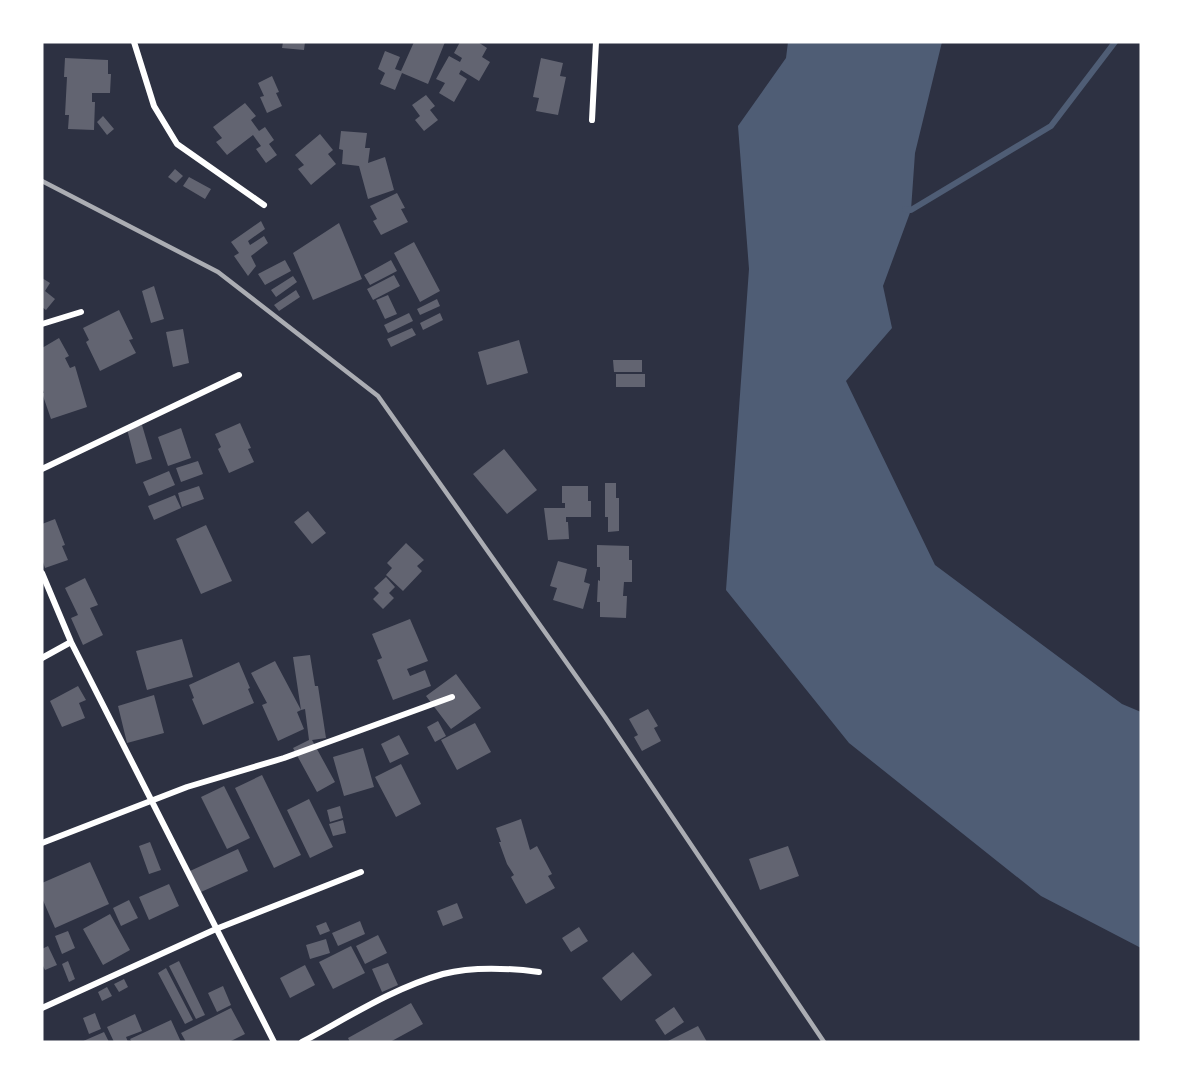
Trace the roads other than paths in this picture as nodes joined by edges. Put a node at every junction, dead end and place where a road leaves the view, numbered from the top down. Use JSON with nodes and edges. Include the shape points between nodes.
{"nodes":[{"id":1,"x":134,"y":42,"type":"edge"},
{"id":2,"x":596,"y":42,"type":"edge"},
{"id":3,"x":592,"y":120,"type":"dead end"},
{"id":4,"x":264,"y":205,"type":"dead end"},
{"id":5,"x":81,"y":312,"type":"dead end"},
{"id":6,"x":42,"y":324,"type":"edge"},
{"id":7,"x":239,"y":375,"type":"dead end"},
{"id":8,"x":42,"y":469,"type":"edge"},
{"id":9,"x":42,"y":573,"type":"edge"},
{"id":10,"x":71,"y":642,"type":"junction"},
{"id":11,"x":42,"y":658,"type":"edge"},
{"id":12,"x":452,"y":697,"type":"dead end"},
{"id":13,"x":152,"y":801,"type":"junction"},
{"id":14,"x":42,"y":843,"type":"edge"},
{"id":15,"x":362,"y":872,"type":"dead end"},
{"id":16,"x":216,"y":929,"type":"junction"},
{"id":17,"x":539,"y":972,"type":"dead end"},
{"id":18,"x":42,"y":1008,"type":"edge"},
{"id":19,"x":274,"y":1042,"type":"edge"},
{"id":20,"x":302,"y":1042,"type":"edge"}],
"edges":[{"from":1,"to":4,"type":"street","via":[[154,106],[177,144]]},
{"from":2,"to":3,"type":"street"},
{"from":5,"to":6,"type":"street"},
{"from":7,"to":8,"type":"street"},
{"from":9,"to":10,"type":"street"},
{"from":10,"to":11,"type":"street"},
{"from":10,"to":13,"type":"street"},
{"from":12,"to":13,"type":"street"},
{"from":13,"to":14,"type":"street"},
{"from":13,"to":16,"type":"street"},
{"from":15,"to":16,"type":"street"},
{"from":16,"to":18,"type":"street"},
{"from":16,"to":19,"type":"street"},
{"from":17,"to":20,"type":"street","via":[[511,968],[443,974],[402,989]]}]}
